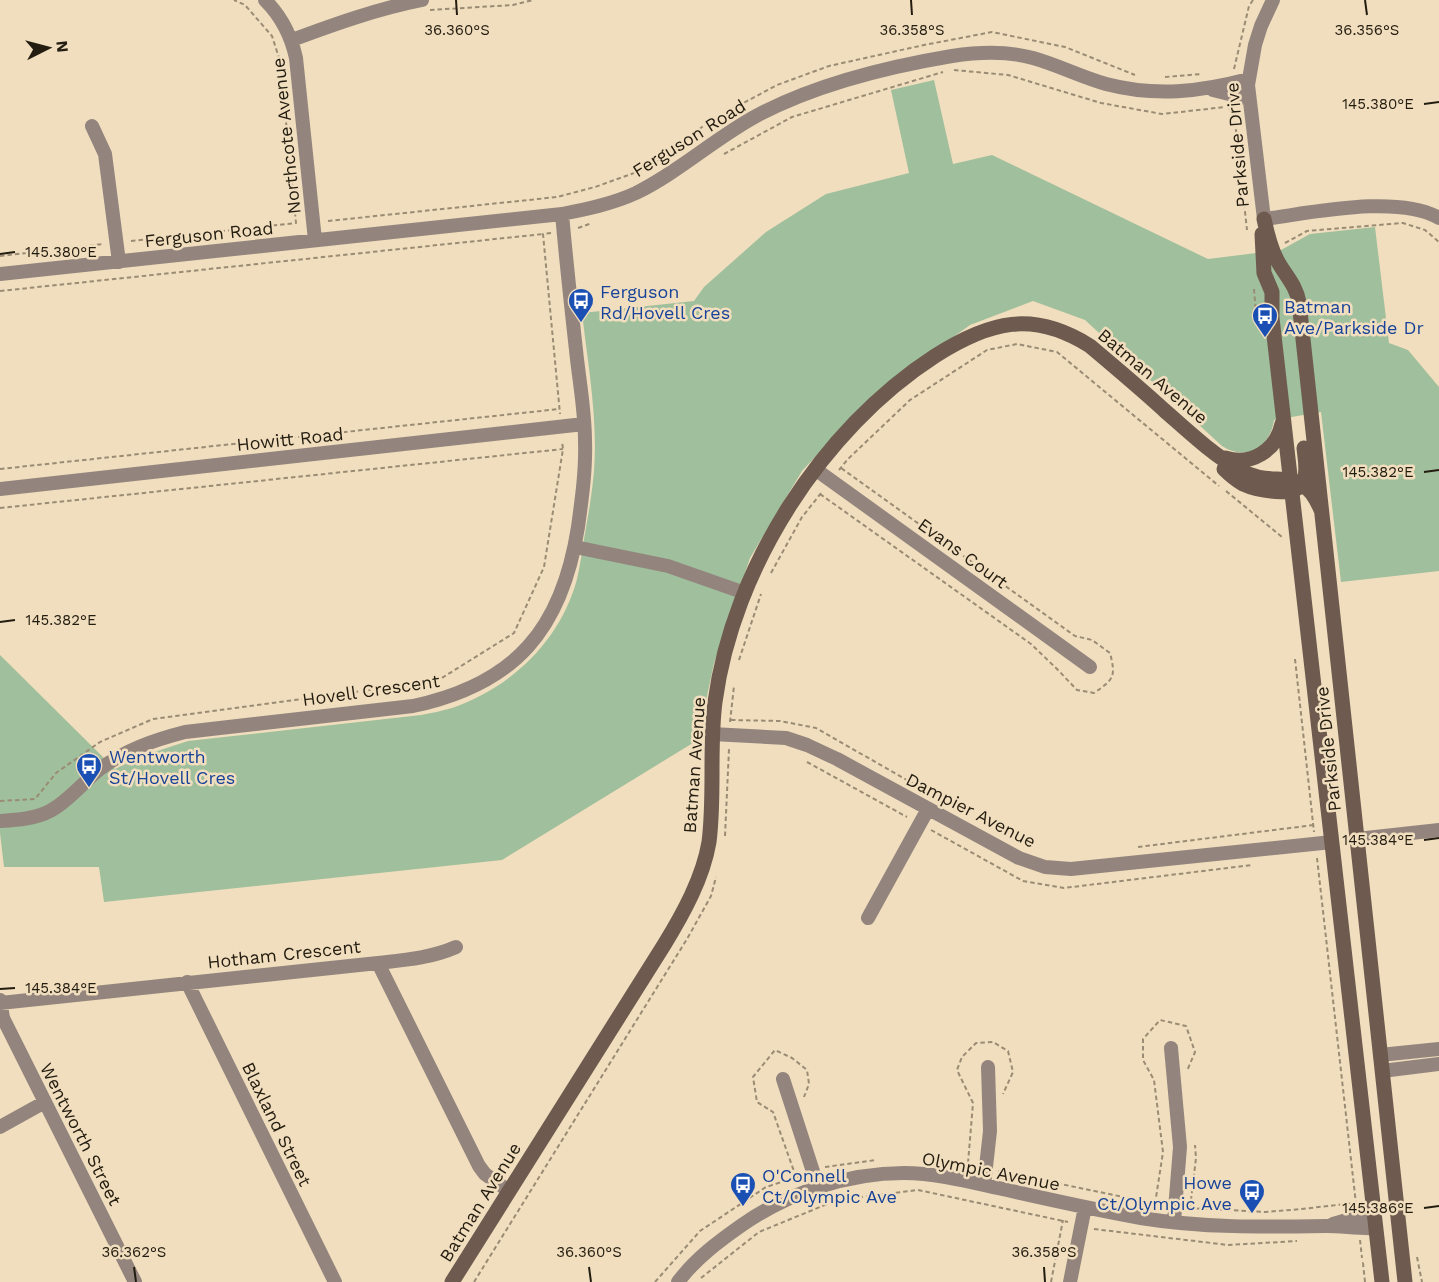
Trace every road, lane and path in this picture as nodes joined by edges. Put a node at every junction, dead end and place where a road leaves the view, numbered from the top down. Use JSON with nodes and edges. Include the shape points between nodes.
{"nodes":[{"id":1,"x":234,"y":0,"type":"edge"},
{"id":2,"x":265,"y":0,"type":"edge"},
{"id":3,"x":533,"y":0,"type":"edge"},
{"id":4,"x":1273,"y":0,"type":"edge"},
{"id":5,"x":422,"y":5,"type":"edge"},
{"id":6,"x":292,"y":40,"type":"junction"},
{"id":7,"x":1249,"y":79,"type":"junction"},
{"id":8,"x":1208,"y":89,"type":"junction"},
{"id":9,"x":1249,"y":99,"type":"junction"},
{"id":10,"x":92,"y":126,"type":"dead end"},
{"id":11,"x":562,"y":214,"type":"junction"},
{"id":12,"x":1439,"y":218,"type":"edge"},
{"id":13,"x":1264,"y":219,"type":"junction"},
{"id":14,"x":543,"y":234,"type":"dead end"},
{"id":15,"x":315,"y":240,"type":"junction"},
{"id":16,"x":1439,"y":242,"type":"edge"},
{"id":17,"x":117,"y":243,"type":"junction"},
{"id":18,"x":1272,"y":248,"type":"junction"},
{"id":19,"x":0,"y":256,"type":"edge"},
{"id":20,"x":119,"y":262,"type":"junction"},
{"id":21,"x":0,"y":274,"type":"edge"},
{"id":22,"x":0,"y":291,"type":"edge"},
{"id":23,"x":1303,"y":347,"type":"junction"},
{"id":24,"x":559,"y":409,"type":"dead end"},
{"id":25,"x":1283,"y":419,"type":"junction"},
{"id":26,"x":584,"y":424,"type":"junction"},
{"id":27,"x":1203,"y":444,"type":"junction"},
{"id":28,"x":563,"y":448,"type":"dead end"},
{"id":29,"x":1217,"y":454,"type":"junction"},
{"id":30,"x":0,"y":469,"type":"edge"},
{"id":31,"x":815,"y":469,"type":"junction"},
{"id":32,"x":831,"y":481,"type":"junction"},
{"id":33,"x":1294,"y":485,"type":"junction"},
{"id":34,"x":0,"y":489,"type":"edge"},
{"id":35,"x":0,"y":508,"type":"edge"},
{"id":36,"x":1321,"y":510,"type":"junction"},
{"id":37,"x":1282,"y":537,"type":"dead end"},
{"id":38,"x":575,"y":547,"type":"junction"},
{"id":39,"x":770,"y":574,"type":"dead end"},
{"id":40,"x":744,"y":593,"type":"junction"},
{"id":41,"x":761,"y":594,"type":"dead end"},
{"id":42,"x":737,"y":664,"type":"dead end"},
{"id":43,"x":1090,"y":667,"type":"dead end"},
{"id":44,"x":734,"y":686,"type":"dead end"},
{"id":45,"x":730,"y":720,"type":"junction"},
{"id":46,"x":712,"y":734,"type":"junction"},
{"id":47,"x":730,"y":734,"type":"junction"},
{"id":48,"x":804,"y":760,"type":"dead end"},
{"id":49,"x":920,"y":788,"type":"dead end"},
{"id":50,"x":928,"y":809,"type":"junction"},
{"id":51,"x":0,"y":821,"type":"edge"},
{"id":52,"x":920,"y":824,"type":"junction"},
{"id":53,"x":1314,"y":825,"type":"dead end"},
{"id":54,"x":1439,"y":830,"type":"edge"},
{"id":55,"x":1357,"y":839,"type":"junction"},
{"id":56,"x":724,"y":841,"type":"dead end"},
{"id":57,"x":1332,"y":842,"type":"junction"},
{"id":58,"x":1128,"y":848,"type":"dead end"},
{"id":59,"x":1260,"y":864,"type":"dead end"},
{"id":60,"x":717,"y":874,"type":"dead end"},
{"id":61,"x":868,"y":918,"type":"dead end"},
{"id":62,"x":456,"y":947,"type":"dead end"},
{"id":63,"x":378,"y":963,"type":"junction"},
{"id":64,"x":187,"y":982,"type":"junction"},
{"id":65,"x":0,"y":1001,"type":"edge"},
{"id":66,"x":1171,"y":1048,"type":"dead end"},
{"id":67,"x":1439,"y":1049,"type":"edge"},
{"id":68,"x":1381,"y":1063,"type":"junction"},
{"id":69,"x":1439,"y":1064,"type":"edge"},
{"id":70,"x":1358,"y":1066,"type":"junction"},
{"id":71,"x":988,"y":1067,"type":"dead end"},
{"id":72,"x":783,"y":1079,"type":"dead end"},
{"id":73,"x":45,"y":1102,"type":"junction"},
{"id":74,"x":0,"y":1127,"type":"edge"},
{"id":75,"x":984,"y":1185,"type":"junction"},
{"id":76,"x":818,"y":1187,"type":"junction"},
{"id":77,"x":509,"y":1191,"type":"junction"},
{"id":78,"x":1067,"y":1203,"type":"junction"},
{"id":79,"x":1085,"y":1207,"type":"junction"},
{"id":80,"x":1399,"y":1217,"type":"junction"},
{"id":81,"x":1063,"y":1220,"type":"junction"},
{"id":82,"x":1375,"y":1221,"type":"junction"},
{"id":83,"x":1174,"y":1222,"type":"junction"},
{"id":84,"x":1081,"y":1225,"type":"junction"},
{"id":85,"x":1300,"y":1241,"type":"dead end"},
{"id":86,"x":1363,"y":1263,"type":"dead end"},
{"id":87,"x":135,"y":1282,"type":"edge"},
{"id":88,"x":335,"y":1282,"type":"edge"},
{"id":89,"x":452,"y":1282,"type":"edge"},
{"id":90,"x":474,"y":1282,"type":"edge"},
{"id":91,"x":678,"y":1282,"type":"edge"},
{"id":92,"x":695,"y":1282,"type":"edge"},
{"id":93,"x":1051,"y":1282,"type":"edge"},
{"id":94,"x":1070,"y":1282,"type":"edge"},
{"id":95,"x":1365,"y":1282,"type":"edge"},
{"id":96,"x":1382,"y":1282,"type":"edge"},
{"id":97,"x":1406,"y":1282,"type":"edge"}],
"edges":[{"from":1,"to":17,"type":"path","via":[[245,5],[272,36],[280,61],[297,223]]},
{"from":2,"to":6,"type":"street","name":"Northcote Avenue"},
{"from":3,"to":5,"type":"path","via":[[513,5]]},
{"from":4,"to":7,"type":"street","name":"Parkside Drive","via":[[1255,45]]},
{"from":5,"to":6,"type":"street","via":[[392,6]]},
{"from":6,"to":15,"type":"street","name":"Northcote Avenue"},
{"from":7,"to":8,"type":"street","name":"Ferguson Road"},
{"from":7,"to":9,"type":"street","name":"Parkside Drive"},
{"from":8,"to":9,"type":"street","name":"Ferguson Road"},
{"from":8,"to":11,"type":"street","name":"Ferguson Road","via":[[1143,91],[1106,84],[1032,58],[992,52],[954,56],[838,82],[795,98],[726,133],[634,194]]},
{"from":9,"to":13,"type":"street","name":"Parkside Drive"},
{"from":10,"to":17,"type":"street","via":[[105,154]]},
{"from":11,"to":15,"type":"street","name":"Ferguson Road"},
{"from":11,"to":26,"type":"street","name":"Hovell Crescent"},
{"from":12,"to":13,"type":"street","via":[[1412,208],[1372,206]]},
{"from":13,"to":18,"type":"street","name":"Parkside Drive"},
{"from":13,"to":25,"type":"street","name":"Parkside Drive","via":[[1262,257],[1272,292]]},
{"from":14,"to":22,"type":"path"},
{"from":15,"to":20,"type":"street","name":"Ferguson Road"},
{"from":16,"to":18,"type":"path","via":[[1425,230],[1403,223],[1307,231]]},
{"from":17,"to":19,"type":"path"},
{"from":17,"to":20,"type":"street"},
{"from":18,"to":23,"type":"street","name":"Parkside Drive","via":[[1296,291]]},
{"from":20,"to":21,"type":"street","name":"Ferguson Road"},
{"from":23,"to":33,"type":"street","via":[[1300,397],[1306,466]]},
{"from":23,"to":36,"type":"street","name":"Parkside Drive"},
{"from":24,"to":30,"type":"path"},
{"from":25,"to":29,"type":"street","name":"Batman Avenue","via":[[1278,437],[1262,454],[1236,460]]},
{"from":25,"to":33,"type":"street","name":"Parkside Drive"},
{"from":26,"to":34,"type":"street","name":"Howitt Road"},
{"from":26,"to":38,"type":"street","name":"Hovell Crescent","via":[[583,488]]},
{"from":27,"to":29,"type":"street","name":"Batman Avenue"},
{"from":27,"to":31,"type":"street","name":"Batman Avenue","via":[[1090,346],[1070,333],[1024,324],[977,332],[926,362],[860,419]]},
{"from":27,"to":33,"type":"street","name":"Batman Avenue","via":[[1221,467],[1243,484],[1271,491]]},
{"from":28,"to":35,"type":"path"},
{"from":29,"to":33,"type":"street","name":"Batman Avenue","via":[[1249,475]]},
{"from":31,"to":32,"type":"street","name":"Evans Court"},
{"from":31,"to":40,"type":"street","name":"Batman Avenue","via":[[766,547]]},
{"from":32,"to":37,"type":"path","via":[[848,459],[910,400],[987,350],[1017,344],[1057,352]]},
{"from":32,"to":39,"type":"path","via":[[802,517]]},
{"from":32,"to":43,"type":"street","name":"Evans Court"},
{"from":33,"to":36,"type":"street","via":[[1311,491]]},
{"from":33,"to":57,"type":"street","name":"Parkside Drive"},
{"from":36,"to":55,"type":"street","name":"Parkside Drive"},
{"from":38,"to":40,"type":"street","via":[[668,566]]},
{"from":38,"to":51,"type":"street","name":"Hovell Crescent","via":[[567,580],[544,627],[507,667],[458,694],[413,706],[184,732],[157,739],[101,768],[50,811]]},
{"from":40,"to":46,"type":"street","name":"Batman Avenue","via":[[724,662]]},
{"from":41,"to":42,"type":"path"},
{"from":44,"to":45,"type":"path"},
{"from":45,"to":47,"type":"path"},
{"from":45,"to":49,"type":"path","via":[[780,721],[816,728]]},
{"from":46,"to":47,"type":"street","name":"Dampier Avenue"},
{"from":46,"to":77,"type":"street","name":"Batman Avenue","via":[[712,805],[708,844],[698,880],[664,945]]},
{"from":47,"to":50,"type":"street","name":"Dampier Avenue","via":[[786,738],[807,745]]},
{"from":47,"to":56,"type":"path"},
{"from":48,"to":52,"type":"path"},
{"from":50,"to":52,"type":"street"},
{"from":50,"to":57,"type":"street","name":"Dampier Avenue","via":[[1019,858],[1045,867],[1071,869]]},
{"from":52,"to":59,"type":"path","via":[[1023,881],[1064,888]]},
{"from":52,"to":61,"type":"street"},
{"from":53,"to":58,"type":"path"},
{"from":54,"to":55,"type":"street"},
{"from":55,"to":57,"type":"street"},
{"from":55,"to":68,"type":"street","name":"Parkside Drive"},
{"from":57,"to":70,"type":"street","name":"Parkside Drive"},
{"from":60,"to":90,"type":"path","via":[[711,896],[687,939]]},
{"from":62,"to":63,"type":"street","via":[[440,954]]},
{"from":63,"to":64,"type":"street","name":"Hotham Crescent"},
{"from":63,"to":77,"type":"street","name":"Hotham Crescent","via":[[480,1166]]},
{"from":64,"to":65,"type":"street","name":"Hotham Crescent"},
{"from":64,"to":88,"type":"street","name":"Blaxland Street"},
{"from":65,"to":73,"type":"street","name":"Wentworth Street","via":[[3,1018]]},
{"from":66,"to":83,"type":"street","via":[[1180,1147]]},
{"from":67,"to":68,"type":"street"},
{"from":68,"to":69,"type":"street"},
{"from":68,"to":70,"type":"street"},
{"from":68,"to":80,"type":"street","name":"Parkside Drive"},
{"from":70,"to":82,"type":"street","name":"Parkside Drive"},
{"from":71,"to":75,"type":"street","via":[[990,1131]]},
{"from":72,"to":76,"type":"street"},
{"from":73,"to":74,"type":"street"},
{"from":73,"to":87,"type":"street","name":"Wentworth Street"},
{"from":75,"to":76,"type":"street","name":"Olympic Avenue","via":[[905,1173]]},
{"from":75,"to":78,"type":"street","name":"Olympic Avenue"},
{"from":76,"to":91,"type":"street","name":"Olympic Avenue","via":[[761,1212],[720,1240]]},
{"from":77,"to":89,"type":"street","name":"Batman Avenue"},
{"from":78,"to":79,"type":"street","name":"Olympic Avenue"},
{"from":78,"to":81,"type":"path"},
{"from":79,"to":83,"type":"street","name":"Olympic Avenue"},
{"from":79,"to":84,"type":"street"},
{"from":80,"to":82,"type":"street"},
{"from":80,"to":97,"type":"street","name":"Parkside Drive"},
{"from":81,"to":84,"type":"path"},
{"from":81,"to":92,"type":"path","via":[[918,1190],[837,1200],[759,1232]]},
{"from":81,"to":93,"type":"path"},
{"from":82,"to":83,"type":"street","name":"Olympic Avenue","via":[[1357,1216],[1329,1226],[1295,1228]]},
{"from":82,"to":96,"type":"street","name":"Parkside Drive"},
{"from":84,"to":85,"type":"path","via":[[1228,1245]]},
{"from":84,"to":94,"type":"street"},
{"from":86,"to":95,"type":"path"}]}
